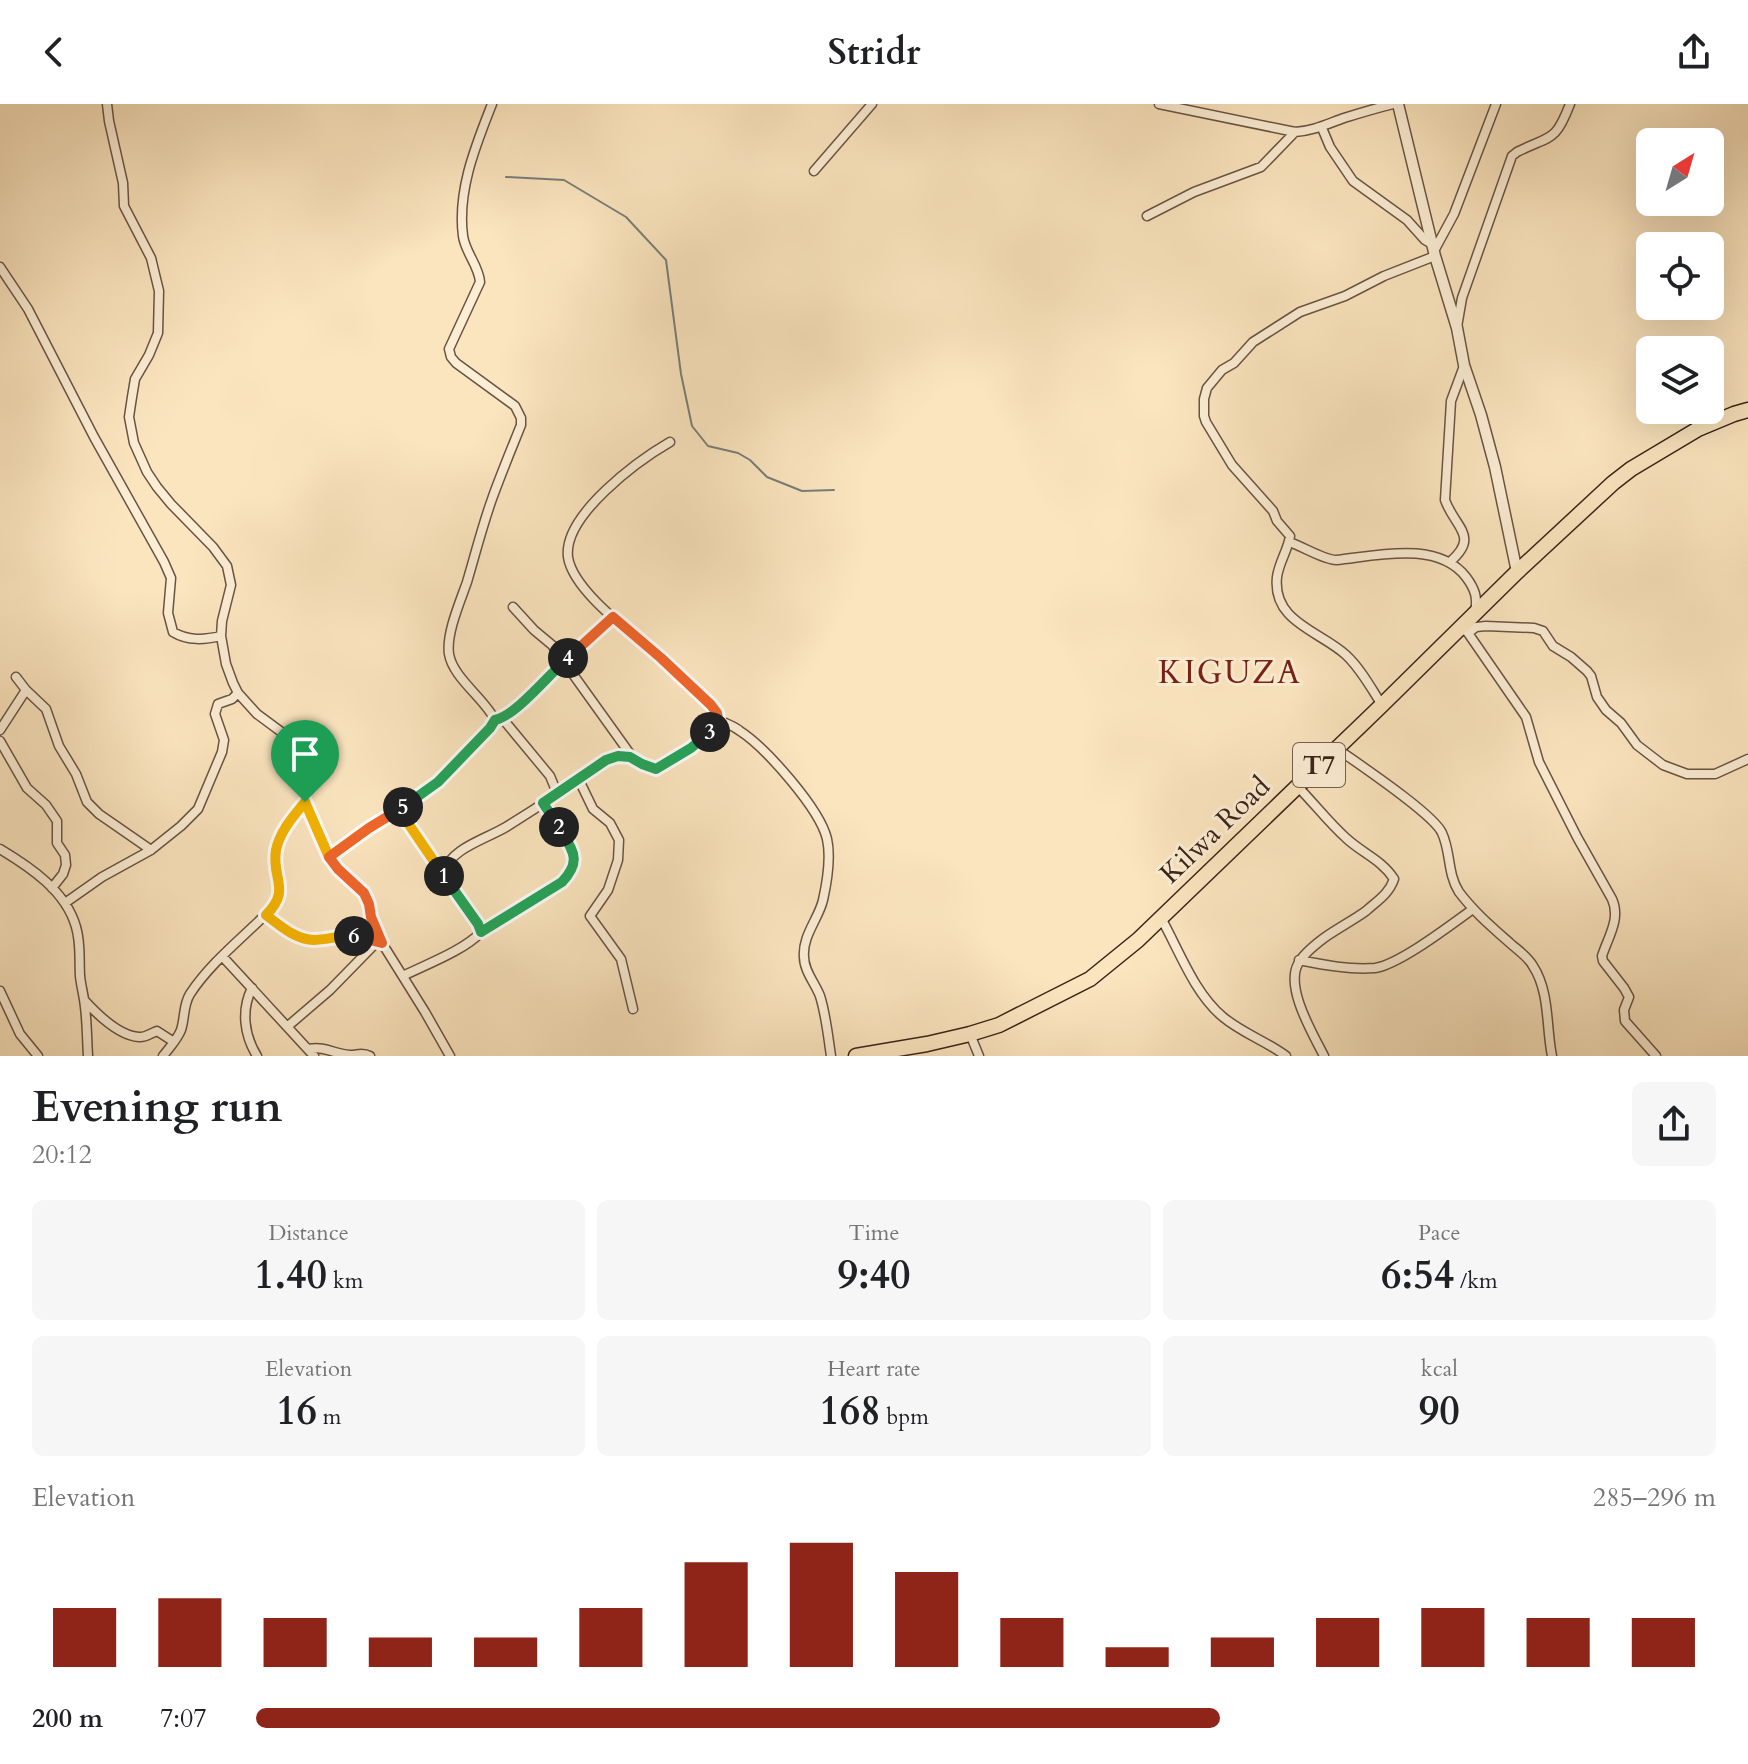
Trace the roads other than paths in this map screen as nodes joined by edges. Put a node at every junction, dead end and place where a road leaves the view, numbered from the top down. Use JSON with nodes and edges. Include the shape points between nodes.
{"nodes":[{"id":1,"x":107,"y":104,"type":"edge"},
{"id":2,"x":492,"y":104,"type":"edge"},
{"id":3,"x":872,"y":104,"type":"edge"},
{"id":4,"x":1159,"y":104,"type":"edge"},
{"id":5,"x":1396,"y":104,"type":"edge"},
{"id":6,"x":1496,"y":104,"type":"edge"},
{"id":7,"x":1570,"y":104,"type":"edge"},
{"id":8,"x":1322,"y":128,"type":"junction"},
{"id":9,"x":1295,"y":132,"type":"junction"},
{"id":10,"x":814,"y":171,"type":"dead end"},
{"id":11,"x":1147,"y":216,"type":"dead end"},
{"id":12,"x":1434,"y":250,"type":"junction"},
{"id":13,"x":0,"y":267,"type":"edge"},
{"id":14,"x":1457,"y":328,"type":"junction"},
{"id":15,"x":1464,"y":365,"type":"junction"},
{"id":16,"x":1748,"y":410,"type":"edge"},
{"id":17,"x":670,"y":442,"type":"dead end"},
{"id":18,"x":1289,"y":542,"type":"junction"},
{"id":19,"x":1450,"y":562,"type":"junction"},
{"id":20,"x":1517,"y":572,"type":"junction"},
{"id":21,"x":513,"y":607,"type":"dead end"},
{"id":22,"x":1475,"y":612,"type":"junction"},
{"id":23,"x":613,"y":617,"type":"junction"},
{"id":24,"x":1465,"y":630,"type":"junction"},
{"id":25,"x":221,"y":636,"type":"junction"},
{"id":26,"x":563,"y":662,"type":"junction"},
{"id":27,"x":16,"y":677,"type":"dead end"},
{"id":28,"x":26,"y":690,"type":"junction"},
{"id":29,"x":238,"y":693,"type":"junction"},
{"id":30,"x":1382,"y":705,"type":"junction"},
{"id":31,"x":498,"y":719,"type":"junction"},
{"id":32,"x":718,"y":720,"type":"junction"},
{"id":33,"x":0,"y":730,"type":"edge"},
{"id":34,"x":0,"y":741,"type":"edge"},
{"id":35,"x":1336,"y":748,"type":"junction"},
{"id":36,"x":634,"y":758,"type":"junction"},
{"id":37,"x":1748,"y":759,"type":"edge"},
{"id":38,"x":579,"y":780,"type":"junction"},
{"id":39,"x":1297,"y":786,"type":"junction"},
{"id":40,"x":557,"y":793,"type":"junction"},
{"id":41,"x":305,"y":802,"type":"junction"},
{"id":42,"x":543,"y":803,"type":"junction"},
{"id":43,"x":399,"y":810,"type":"junction"},
{"id":44,"x":0,"y":849,"type":"edge"},
{"id":45,"x":151,"y":850,"type":"junction"},
{"id":46,"x":329,"y":857,"type":"junction"},
{"id":47,"x":443,"y":873,"type":"junction"},
{"id":48,"x":52,"y":888,"type":"junction"},
{"id":49,"x":65,"y":903,"type":"junction"},
{"id":50,"x":1473,"y":909,"type":"junction"},
{"id":51,"x":266,"y":915,"type":"junction"},
{"id":52,"x":1161,"y":918,"type":"junction"},
{"id":53,"x":481,"y":932,"type":"junction"},
{"id":54,"x":379,"y":943,"type":"junction"},
{"id":55,"x":222,"y":956,"type":"junction"},
{"id":56,"x":1299,"y":960,"type":"junction"},
{"id":57,"x":403,"y":976,"type":"junction"},
{"id":58,"x":252,"y":988,"type":"junction"},
{"id":59,"x":0,"y":991,"type":"edge"},
{"id":60,"x":84,"y":1001,"type":"junction"},
{"id":61,"x":633,"y":1009,"type":"dead end"},
{"id":62,"x":288,"y":1026,"type":"junction"},
{"id":63,"x":970,"y":1034,"type":"junction"},
{"id":64,"x":174,"y":1042,"type":"junction"},
{"id":65,"x":311,"y":1052,"type":"edge"},
{"id":66,"x":38,"y":1056,"type":"edge"},
{"id":67,"x":88,"y":1056,"type":"edge"},
{"id":68,"x":163,"y":1056,"type":"edge"},
{"id":69,"x":257,"y":1056,"type":"edge"},
{"id":70,"x":370,"y":1056,"type":"edge"},
{"id":71,"x":450,"y":1056,"type":"edge"},
{"id":72,"x":831,"y":1056,"type":"edge"},
{"id":73,"x":856,"y":1056,"type":"edge"},
{"id":74,"x":979,"y":1056,"type":"edge"},
{"id":75,"x":1286,"y":1056,"type":"edge"},
{"id":76,"x":1324,"y":1056,"type":"edge"},
{"id":77,"x":1552,"y":1056,"type":"edge"},
{"id":78,"x":1656,"y":1056,"type":"edge"}],
"edges":[{"from":1,"to":25,"type":"street","via":[[124,206],[151,258],[159,291],[158,333],[135,379],[131,435],[157,487],[227,566],[231,585]]},
{"from":2,"to":31,"type":"street","via":[[472,155],[464,201],[464,240],[480,282],[449,349],[456,363],[515,406],[521,425],[481,533],[448,652]]},
{"from":3,"to":10,"type":"street"},
{"from":4,"to":9,"type":"street"},
{"from":5,"to":8,"type":"street"},
{"from":5,"to":12,"type":"street"},
{"from":6,"to":12,"type":"street","via":[[1454,214]]},
{"from":7,"to":14,"type":"street","via":[[1556,134],[1512,156],[1462,298]]},
{"from":8,"to":9,"type":"street"},
{"from":8,"to":12,"type":"street","via":[[1353,181],[1407,220]]},
{"from":9,"to":11,"type":"street","via":[[1261,167]]},
{"from":12,"to":14,"type":"street"},
{"from":12,"to":18,"type":"street","via":[[1359,290],[1300,312],[1253,342],[1207,388],[1206,422],[1232,465],[1288,532]]},
{"from":13,"to":25,"type":"street","via":[[28,309],[164,562],[171,578],[168,613],[173,632],[189,639]]},
{"from":14,"to":15,"type":"street"},
{"from":15,"to":19,"type":"street","via":[[1451,401],[1445,500],[1465,540]]},
{"from":15,"to":20,"type":"street","via":[[1495,467]]},
{"from":16,"to":20,"type":"highway","name":"Kilwa Road","number":"T7","via":[[1698,429],[1631,469]]},
{"from":17,"to":23,"type":"street","via":[[615,482],[571,536],[568,555],[574,575]]},
{"from":18,"to":19,"type":"street","via":[[1326,559],[1425,554]]},
{"from":18,"to":30,"type":"street","via":[[1277,577],[1286,611],[1345,654]]},
{"from":19,"to":22,"type":"street","via":[[1471,584]]},
{"from":20,"to":22,"type":"highway","name":"Kilwa Road","number":"T7"},
{"from":21,"to":26,"type":"street"},
{"from":22,"to":24,"type":"highway","name":"Kilwa Road","number":"T7"},
{"from":23,"to":26,"type":"street"},
{"from":23,"to":32,"type":"street","via":[[711,705]]},
{"from":24,"to":30,"type":"highway","name":"Kilwa Road","number":"T7"},
{"from":24,"to":37,"type":"street","via":[[1486,626],[1543,631],[1553,646],[1587,671],[1606,710],[1663,765],[1687,774],[1715,774]]},
{"from":24,"to":78,"type":"street","via":[[1526,717],[1539,762],[1616,907],[1603,961],[1629,997],[1627,1025]]},
{"from":25,"to":29,"type":"street"},
{"from":26,"to":31,"type":"street"},
{"from":26,"to":36,"type":"street"},
{"from":27,"to":28,"type":"street"},
{"from":28,"to":33,"type":"street"},
{"from":28,"to":45,"type":"street","via":[[46,709],[87,802]]},
{"from":29,"to":41,"type":"street","via":[[265,722],[303,748]]},
{"from":29,"to":45,"type":"street","via":[[215,710],[222,752],[198,809]]},
{"from":30,"to":35,"type":"highway","name":"Kilwa Road","number":"T7"},
{"from":31,"to":40,"type":"street","via":[[550,776]]},
{"from":31,"to":43,"type":"street","via":[[438,782]]},
{"from":32,"to":36,"type":"street","via":[[691,748],[656,769]]},
{"from":32,"to":72,"type":"street","via":[[763,750],[823,828],[828,858],[823,902],[803,956],[819,993]]},
{"from":34,"to":48,"type":"street","via":[[27,788],[57,821],[57,843],[66,865]]},
{"from":35,"to":39,"type":"highway","name":"Kilwa Road","number":"T7"},
{"from":35,"to":50,"type":"street","via":[[1437,825],[1453,880]]},
{"from":36,"to":38,"type":"street","via":[[606,760]]},
{"from":38,"to":40,"type":"street"},
{"from":38,"to":61,"type":"street","via":[[593,809],[610,823],[619,840],[608,890],[590,916],[621,959]]},
{"from":39,"to":52,"type":"highway","name":"Kilwa Road","number":"T7"},
{"from":39,"to":56,"type":"street","via":[[1394,879],[1383,897]]},
{"from":40,"to":42,"type":"street"},
{"from":41,"to":46,"type":"street"},
{"from":41,"to":51,"type":"street","via":[[279,841],[275,854],[280,894]]},
{"from":42,"to":47,"type":"street","via":[[454,855]]},
{"from":42,"to":53,"type":"street","via":[[572,849],[573,867],[562,882]]},
{"from":43,"to":46,"type":"street"},
{"from":43,"to":47,"type":"street"},
{"from":44,"to":48,"type":"street"},
{"from":45,"to":49,"type":"street"},
{"from":46,"to":54,"type":"street","via":[[364,893]]},
{"from":47,"to":53,"type":"street"},
{"from":48,"to":49,"type":"street"},
{"from":49,"to":60,"type":"street","via":[[77,928]]},
{"from":50,"to":56,"type":"street","via":[[1394,963],[1378,968]]},
{"from":50,"to":77,"type":"street","via":[[1534,967],[1547,1010]]},
{"from":51,"to":54,"type":"street","via":[[308,939],[341,935]]},
{"from":51,"to":55,"type":"street"},
{"from":52,"to":63,"type":"highway","name":"Kilwa Road","number":"T7","via":[[1090,979],[1017,1017]]},
{"from":52,"to":75,"type":"street","via":[[1213,1008]]},
{"from":53,"to":57,"type":"street"},
{"from":54,"to":57,"type":"street"},
{"from":54,"to":62,"type":"street"},
{"from":55,"to":58,"type":"street"},
{"from":55,"to":64,"type":"street","via":[[192,991]]},
{"from":56,"to":76,"type":"street","via":[[1296,993]]},
{"from":57,"to":71,"type":"street"},
{"from":58,"to":62,"type":"street"},
{"from":58,"to":69,"type":"street","via":[[244,1025]]},
{"from":59,"to":66,"type":"street","via":[[20,1034]]},
{"from":60,"to":64,"type":"street","via":[[129,1034],[140,1038],[157,1031]]},
{"from":60,"to":67,"type":"street"},
{"from":62,"to":65,"type":"street"},
{"from":63,"to":73,"type":"highway","name":"Kilwa Road","number":"T7"},
{"from":63,"to":74,"type":"street"},
{"from":64,"to":68,"type":"street"},
{"from":65,"to":70,"type":"street","via":[[324,1047]]}]}
